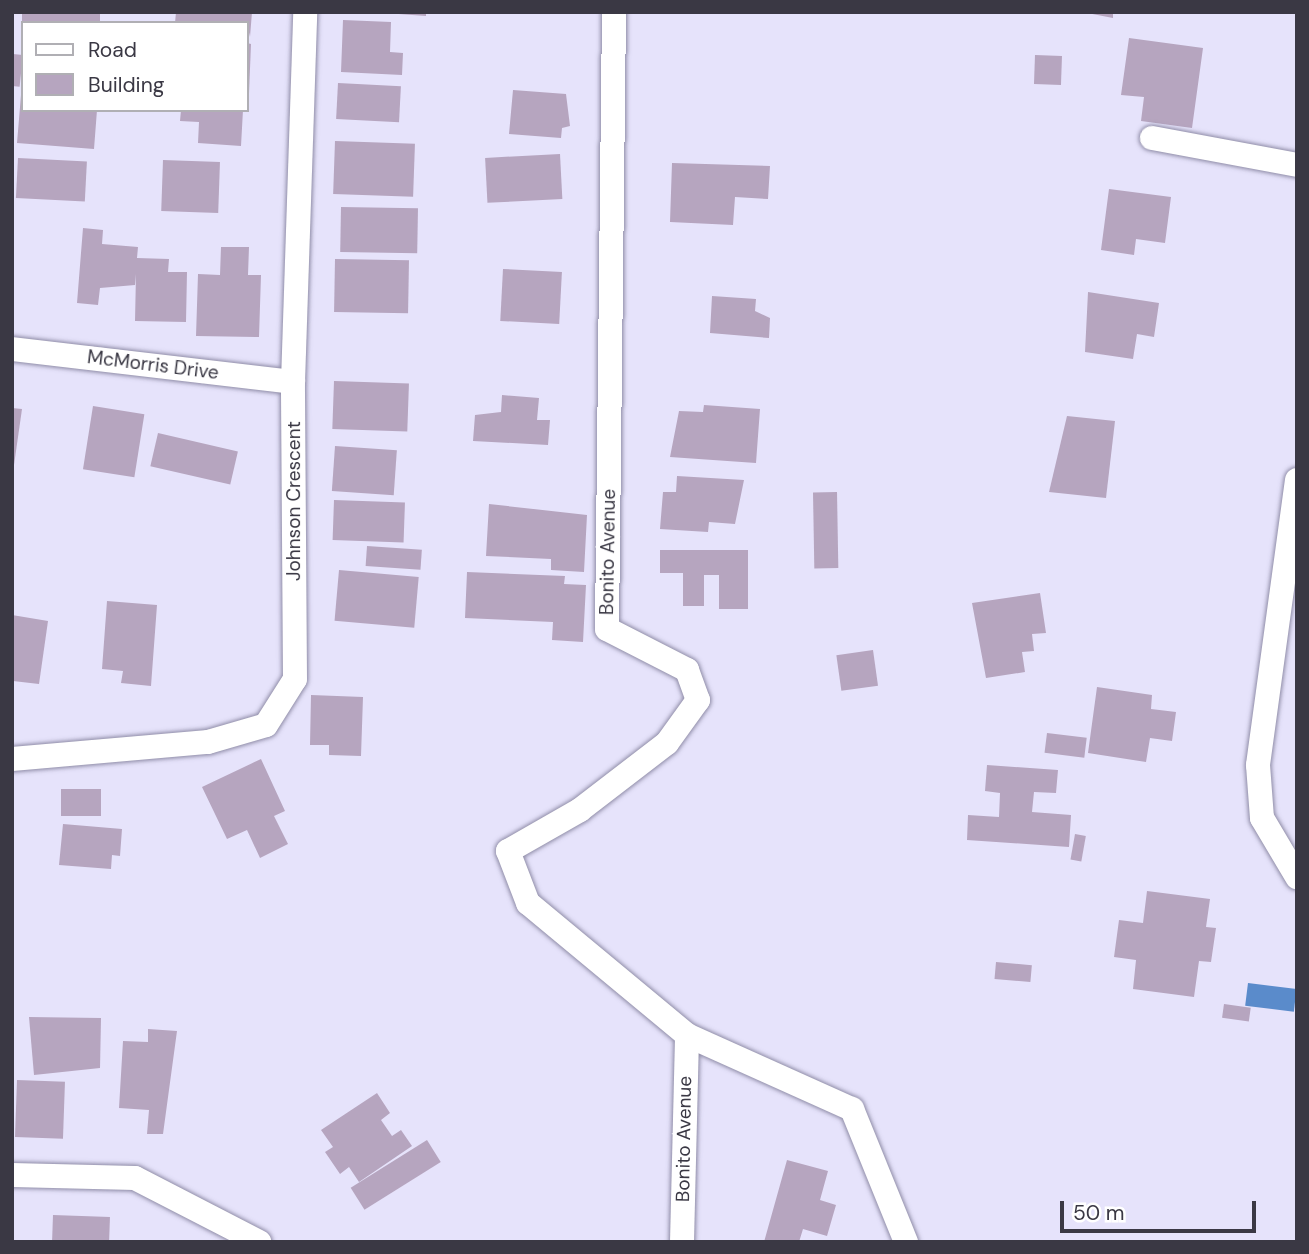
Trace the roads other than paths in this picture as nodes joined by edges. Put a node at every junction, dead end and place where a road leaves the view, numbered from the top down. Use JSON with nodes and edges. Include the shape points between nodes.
{"nodes":[{"id":1,"x":305,"y":12,"type":"edge"},
{"id":2,"x":614,"y":12,"type":"edge"},
{"id":3,"x":1152,"y":138,"type":"dead end"},
{"id":4,"x":1297,"y":165,"type":"edge"},
{"id":5,"x":12,"y":349,"type":"edge"},
{"id":6,"x":293,"y":382,"type":"junction"},
{"id":7,"x":1297,"y":480,"type":"edge"},
{"id":8,"x":12,"y":759,"type":"edge"},
{"id":9,"x":1297,"y":877,"type":"edge"},
{"id":10,"x":687,"y":1035,"type":"junction"},
{"id":11,"x":12,"y":1175,"type":"edge"},
{"id":12,"x":259,"y":1242,"type":"edge"},
{"id":13,"x":682,"y":1242,"type":"edge"},
{"id":14,"x":906,"y":1242,"type":"edge"}],
"edges":[{"from":1,"to":6,"type":"street","name":"Johnson Crescent"},
{"from":2,"to":10,"type":"street","name":"Bonito Avenue","via":[[607,629],[687,670],[698,700],[667,743],[580,810],[508,851],[528,903]]},
{"from":3,"to":4,"type":"street"},
{"from":5,"to":6,"type":"street","name":"McMorris Drive"},
{"from":6,"to":8,"type":"street","name":"Johnson Crescent","via":[[295,679],[266,725],[208,742]]},
{"from":7,"to":9,"type":"street","via":[[1258,765],[1262,818]]},
{"from":10,"to":13,"type":"street","name":"Bonito Avenue"},
{"from":10,"to":14,"type":"street","name":"Bonito Avenue","via":[[852,1110]]},
{"from":11,"to":12,"type":"street","via":[[135,1178]]}]}
